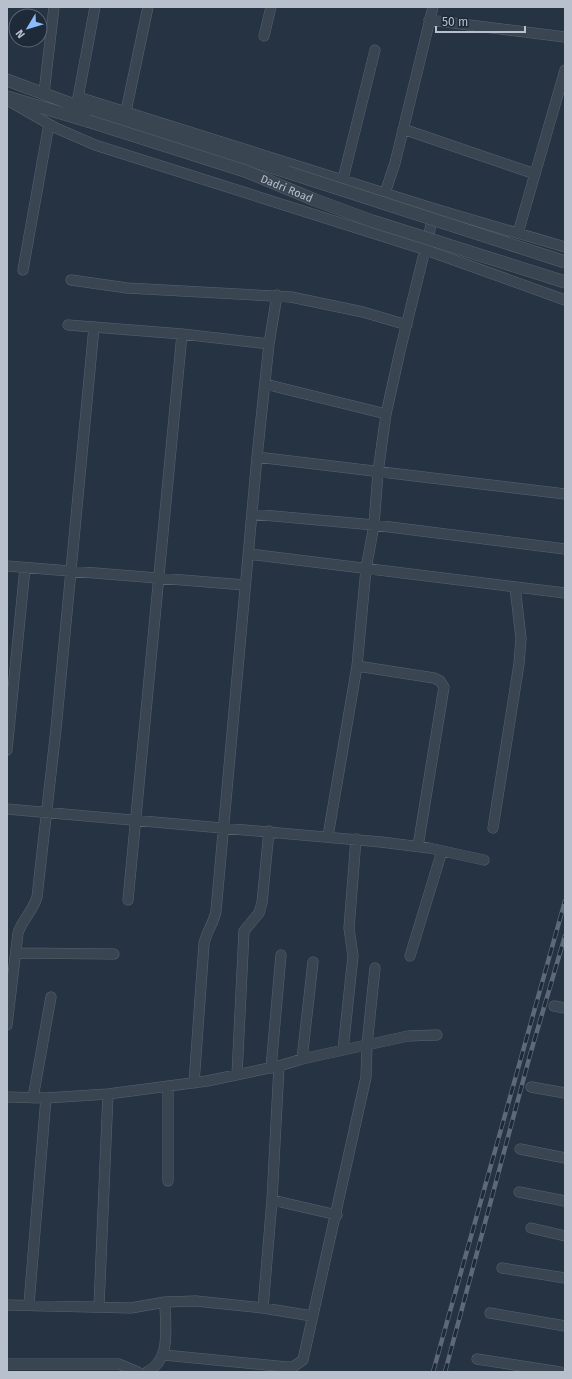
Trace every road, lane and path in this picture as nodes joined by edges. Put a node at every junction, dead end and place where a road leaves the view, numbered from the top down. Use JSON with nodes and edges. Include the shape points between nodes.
{"nodes":[{"id":1,"x":54,"y":7,"type":"edge"},
{"id":2,"x":95,"y":7,"type":"edge"},
{"id":3,"x":148,"y":7,"type":"edge"},
{"id":4,"x":271,"y":7,"type":"edge"},
{"id":5,"x":433,"y":7,"type":"edge"},
{"id":6,"x":429,"y":20,"type":"junction"},
{"id":7,"x":264,"y":36,"type":"dead end"},
{"id":8,"x":565,"y":37,"type":"edge"},
{"id":9,"x":374,"y":50,"type":"dead end"},
{"id":10,"x":565,"y":70,"type":"edge"},
{"id":11,"x":7,"y":80,"type":"edge"},
{"id":12,"x":44,"y":93,"type":"junction"},
{"id":13,"x":7,"y":97,"type":"edge"},
{"id":14,"x":7,"y":100,"type":"edge"},
{"id":15,"x":77,"y":101,"type":"junction"},
{"id":16,"x":126,"y":111,"type":"junction"},
{"id":17,"x":49,"y":124,"type":"junction"},
{"id":18,"x":402,"y":129,"type":"junction"},
{"id":19,"x":535,"y":174,"type":"junction"},
{"id":20,"x":343,"y":179,"type":"junction"},
{"id":21,"x":385,"y":193,"type":"junction"},
{"id":22,"x":435,"y":209,"type":"junction"},
{"id":23,"x":518,"y":233,"type":"junction"},
{"id":24,"x":565,"y":247,"type":"edge"},
{"id":25,"x":426,"y":250,"type":"junction"},
{"id":26,"x":565,"y":262,"type":"edge"},
{"id":27,"x":23,"y":270,"type":"dead end"},
{"id":28,"x":71,"y":280,"type":"dead end"},
{"id":29,"x":565,"y":282,"type":"edge"},
{"id":30,"x":277,"y":295,"type":"junction"},
{"id":31,"x":565,"y":300,"type":"edge"},
{"id":32,"x":68,"y":325,"type":"dead end"},
{"id":33,"x":407,"y":325,"type":"junction"},
{"id":34,"x":94,"y":328,"type":"junction"},
{"id":35,"x":182,"y":334,"type":"junction"},
{"id":36,"x":269,"y":344,"type":"junction"},
{"id":37,"x":265,"y":384,"type":"junction"},
{"id":38,"x":386,"y":414,"type":"junction"},
{"id":39,"x":257,"y":457,"type":"junction"},
{"id":40,"x":378,"y":472,"type":"junction"},
{"id":41,"x":565,"y":494,"type":"edge"},
{"id":42,"x":252,"y":514,"type":"junction"},
{"id":43,"x":374,"y":525,"type":"junction"},
{"id":44,"x":565,"y":549,"type":"edge"},
{"id":45,"x":249,"y":554,"type":"junction"},
{"id":46,"x":7,"y":566,"type":"edge"},
{"id":47,"x":25,"y":568,"type":"junction"},
{"id":48,"x":366,"y":569,"type":"junction"},
{"id":49,"x":71,"y":571,"type":"junction"},
{"id":50,"x":159,"y":578,"type":"junction"},
{"id":51,"x":245,"y":585,"type":"junction"},
{"id":52,"x":515,"y":587,"type":"junction"},
{"id":53,"x":565,"y":593,"type":"edge"},
{"id":54,"x":357,"y":666,"type":"junction"},
{"id":55,"x":7,"y":750,"type":"edge"},
{"id":56,"x":7,"y":810,"type":"edge"},
{"id":57,"x":46,"y":812,"type":"junction"},
{"id":58,"x":135,"y":820,"type":"junction"},
{"id":59,"x":223,"y":827,"type":"junction"},
{"id":60,"x":493,"y":828,"type":"dead end"},
{"id":61,"x":269,"y":831,"type":"junction"},
{"id":62,"x":328,"y":836,"type":"junction"},
{"id":63,"x":356,"y":839,"type":"junction"},
{"id":64,"x":418,"y":846,"type":"junction"},
{"id":65,"x":442,"y":851,"type":"junction"},
{"id":66,"x":484,"y":860,"type":"dead end"},
{"id":67,"x":128,"y":900,"type":"dead end"},
{"id":68,"x":16,"y":953,"type":"junction"},
{"id":69,"x":114,"y":954,"type":"dead end"},
{"id":70,"x":281,"y":955,"type":"dead end"},
{"id":71,"x":410,"y":956,"type":"dead end"},
{"id":72,"x":313,"y":962,"type":"dead end"},
{"id":73,"x":375,"y":968,"type":"dead end"},
{"id":74,"x":51,"y":997,"type":"dead end"},
{"id":75,"x":9,"y":1002,"type":"edge"},
{"id":76,"x":554,"y":1006,"type":"dead end"},
{"id":77,"x":565,"y":1008,"type":"edge"},
{"id":78,"x":7,"y":1025,"type":"edge"},
{"id":79,"x":437,"y":1035,"type":"dead end"},
{"id":80,"x":367,"y":1045,"type":"junction"},
{"id":81,"x":343,"y":1050,"type":"junction"},
{"id":82,"x":302,"y":1059,"type":"junction"},
{"id":83,"x":275,"y":1067,"type":"junction"},
{"id":84,"x":237,"y":1075,"type":"junction"},
{"id":85,"x":194,"y":1083,"type":"junction"},
{"id":86,"x":168,"y":1086,"type":"junction"},
{"id":87,"x":531,"y":1087,"type":"dead end"},
{"id":88,"x":565,"y":1093,"type":"edge"},
{"id":89,"x":108,"y":1094,"type":"junction"},
{"id":90,"x":7,"y":1097,"type":"edge"},
{"id":91,"x":33,"y":1098,"type":"junction"},
{"id":92,"x":46,"y":1098,"type":"junction"},
{"id":93,"x":520,"y":1149,"type":"dead end"},
{"id":94,"x":565,"y":1158,"type":"edge"},
{"id":95,"x":168,"y":1181,"type":"dead end"},
{"id":96,"x":520,"y":1192,"type":"dead end"},
{"id":97,"x":272,"y":1200,"type":"junction"},
{"id":98,"x":565,"y":1201,"type":"edge"},
{"id":99,"x":337,"y":1214,"type":"junction"},
{"id":100,"x":531,"y":1228,"type":"dead end"},
{"id":101,"x":565,"y":1236,"type":"edge"},
{"id":102,"x":502,"y":1268,"type":"dead end"},
{"id":103,"x":565,"y":1278,"type":"edge"},
{"id":104,"x":165,"y":1302,"type":"junction"},
{"id":105,"x":29,"y":1304,"type":"junction"},
{"id":106,"x":7,"y":1305,"type":"edge"},
{"id":107,"x":99,"y":1306,"type":"junction"},
{"id":108,"x":263,"y":1308,"type":"junction"},
{"id":109,"x":490,"y":1313,"type":"dead end"},
{"id":110,"x":312,"y":1316,"type":"junction"},
{"id":111,"x":565,"y":1326,"type":"edge"},
{"id":112,"x":164,"y":1354,"type":"junction"},
{"id":113,"x":477,"y":1359,"type":"dead end"},
{"id":114,"x":7,"y":1364,"type":"edge"},
{"id":115,"x":50,"y":1368,"type":"edge"},
{"id":116,"x":138,"y":1372,"type":"edge"},
{"id":117,"x":146,"y":1372,"type":"edge"},
{"id":118,"x":560,"y":1372,"type":"edge"}],
"edges":[{"from":1,"to":12,"type":"street"},
{"from":2,"to":15,"type":"street"},
{"from":3,"to":16,"type":"street"},
{"from":4,"to":7,"type":"street"},
{"from":5,"to":6,"type":"street"},
{"from":6,"to":8,"type":"street"},
{"from":6,"to":18,"type":"street"},
{"from":9,"to":20,"type":"street"},
{"from":10,"to":19,"type":"street"},
{"from":11,"to":12,"type":"street","name":"Dadri Road"},
{"from":12,"to":15,"type":"street","name":"Dadri Road"},
{"from":13,"to":29,"type":"street","name":"Dadri Road","bridge":true,"via":[[245,171],[372,221]]},
{"from":14,"to":17,"type":"street"},
{"from":15,"to":16,"type":"street"},
{"from":15,"to":26,"type":"street","name":"Dadri Road","bridge":true,"via":[[93,112]]},
{"from":16,"to":20,"type":"street"},
{"from":17,"to":25,"type":"street","via":[[95,145]]},
{"from":17,"to":27,"type":"street"},
{"from":18,"to":19,"type":"street"},
{"from":18,"to":21,"type":"street"},
{"from":19,"to":23,"type":"street"},
{"from":20,"to":21,"type":"street"},
{"from":21,"to":22,"type":"street"},
{"from":22,"to":23,"type":"street"},
{"from":22,"to":25,"type":"street"},
{"from":23,"to":24,"type":"street"},
{"from":25,"to":31,"type":"street"},
{"from":25,"to":33,"type":"street"},
{"from":28,"to":30,"type":"street","via":[[153,290]]},
{"from":30,"to":33,"type":"street","via":[[363,312]]},
{"from":30,"to":36,"type":"street"},
{"from":32,"to":34,"type":"street"},
{"from":33,"to":38,"type":"street"},
{"from":34,"to":35,"type":"street"},
{"from":34,"to":49,"type":"street"},
{"from":35,"to":36,"type":"street"},
{"from":35,"to":50,"type":"street"},
{"from":36,"to":37,"type":"street"},
{"from":37,"to":38,"type":"street"},
{"from":37,"to":39,"type":"street"},
{"from":38,"to":40,"type":"street"},
{"from":39,"to":40,"type":"street"},
{"from":39,"to":42,"type":"street"},
{"from":40,"to":41,"type":"street"},
{"from":40,"to":43,"type":"street"},
{"from":42,"to":43,"type":"street"},
{"from":42,"to":45,"type":"street"},
{"from":43,"to":44,"type":"street"},
{"from":43,"to":48,"type":"street"},
{"from":45,"to":48,"type":"street"},
{"from":45,"to":51,"type":"street"},
{"from":46,"to":47,"type":"street"},
{"from":47,"to":49,"type":"street"},
{"from":47,"to":55,"type":"street"},
{"from":48,"to":52,"type":"street"},
{"from":48,"to":54,"type":"street"},
{"from":49,"to":50,"type":"street"},
{"from":49,"to":57,"type":"street"},
{"from":50,"to":51,"type":"street"},
{"from":50,"to":58,"type":"street"},
{"from":51,"to":59,"type":"street"},
{"from":52,"to":53,"type":"street"},
{"from":52,"to":60,"type":"street","via":[[521,638],[519,664]]},
{"from":54,"to":62,"type":"street"},
{"from":54,"to":64,"type":"street","via":[[434,678],[444,687]]},
{"from":56,"to":57,"type":"street"},
{"from":57,"to":58,"type":"street"},
{"from":57,"to":68,"type":"street","via":[[37,897],[20,925]]},
{"from":58,"to":59,"type":"street"},
{"from":58,"to":67,"type":"street"},
{"from":59,"to":61,"type":"street"},
{"from":59,"to":85,"type":"street","via":[[215,916],[204,944]]},
{"from":61,"to":62,"type":"street"},
{"from":61,"to":84,"type":"street","via":[[262,903],[259,913],[244,931]]},
{"from":62,"to":63,"type":"street"},
{"from":63,"to":64,"type":"street"},
{"from":63,"to":81,"type":"street","via":[[349,928],[353,956]]},
{"from":64,"to":65,"type":"street"},
{"from":65,"to":66,"type":"street"},
{"from":65,"to":71,"type":"street"},
{"from":68,"to":69,"type":"street"},
{"from":68,"to":75,"type":"street"},
{"from":70,"to":83,"type":"street"},
{"from":72,"to":82,"type":"street"},
{"from":73,"to":80,"type":"street"},
{"from":74,"to":91,"type":"street"},
{"from":75,"to":78,"type":"street"},
{"from":76,"to":77,"type":"street"},
{"from":79,"to":80,"type":"street","via":[[408,1036]]},
{"from":80,"to":81,"type":"street"},
{"from":80,"to":99,"type":"street","via":[[366,1077]]},
{"from":81,"to":82,"type":"street"},
{"from":82,"to":83,"type":"street"},
{"from":83,"to":84,"type":"street"},
{"from":83,"to":97,"type":"street"},
{"from":84,"to":85,"type":"street"},
{"from":85,"to":86,"type":"street"},
{"from":86,"to":89,"type":"street"},
{"from":86,"to":95,"type":"street"},
{"from":87,"to":88,"type":"street"},
{"from":89,"to":92,"type":"street"},
{"from":89,"to":107,"type":"street"},
{"from":90,"to":91,"type":"street"},
{"from":91,"to":92,"type":"street"},
{"from":92,"to":105,"type":"street"},
{"from":93,"to":94,"type":"street"},
{"from":96,"to":98,"type":"street"},
{"from":97,"to":99,"type":"street"},
{"from":97,"to":108,"type":"street"},
{"from":99,"to":110,"type":"street"},
{"from":100,"to":101,"type":"street"},
{"from":102,"to":103,"type":"street"},
{"from":104,"to":107,"type":"street","via":[[131,1308]]},
{"from":104,"to":108,"type":"street","via":[[196,1301]]},
{"from":104,"to":112,"type":"street"},
{"from":105,"to":106,"type":"street"},
{"from":105,"to":107,"type":"street"},
{"from":108,"to":110,"type":"street"},
{"from":109,"to":111,"type":"street"},
{"from":110,"to":112,"type":"street","via":[[306,1352],[303,1360],[293,1367]]},
{"from":112,"to":117,"type":"street","via":[[155,1368]]},
{"from":113,"to":118,"type":"street"},
{"from":114,"to":115,"type":"street"},
{"from":115,"to":116,"type":"street","via":[[119,1364]]}]}
